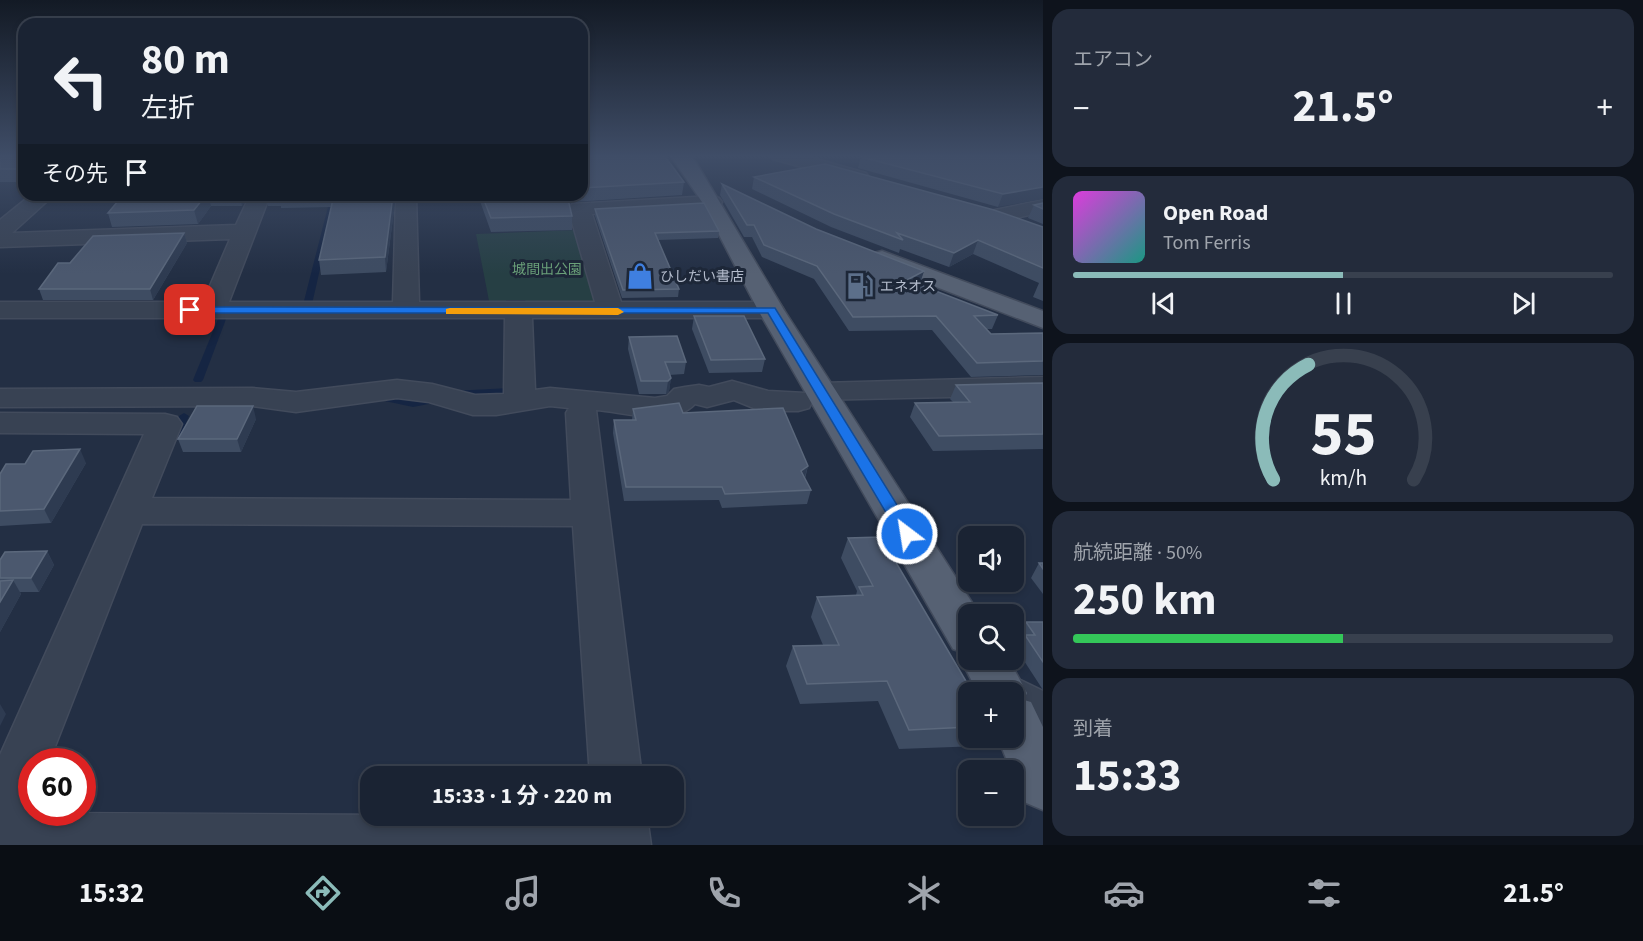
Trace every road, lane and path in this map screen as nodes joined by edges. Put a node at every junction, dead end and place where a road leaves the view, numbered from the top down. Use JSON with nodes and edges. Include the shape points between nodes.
{"nodes":[{"id":1,"x":720,"y":196,"type":"joint"},
{"id":2,"x":37,"y":201,"type":"edge"},
{"id":3,"x":257,"y":201,"type":"edge"},
{"id":4,"x":406,"y":201,"type":"edge"},
{"id":5,"x":1043,"y":206,"type":"edge"},
{"id":6,"x":1034,"y":230,"type":"edge"},
{"id":7,"x":0,"y":231,"type":"edge"},
{"id":8,"x":244,"y":232,"type":"junction"},
{"id":9,"x":0,"y":240,"type":"edge"},
{"id":10,"x":856,"y":248,"type":"edge"},
{"id":11,"x":0,"y":310,"type":"edge"},
{"id":12,"x":213,"y":310,"type":"junction"},
{"id":13,"x":771,"y":310,"type":"junction"},
{"id":14,"x":406,"y":311,"type":"junction"},
{"id":15,"x":518,"y":311,"type":"junction"},
{"id":16,"x":611,"y":312,"type":"junction"},
{"id":17,"x":1043,"y":320,"type":"edge"},
{"id":18,"x":1043,"y":386,"type":"edge"},
{"id":19,"x":519,"y":391,"type":"junction"},
{"id":20,"x":809,"y":396,"type":"junction"},
{"id":21,"x":0,"y":398,"type":"edge"},
{"id":22,"x":582,"y":413,"type":"dead end"},
{"id":23,"x":0,"y":423,"type":"edge"},
{"id":24,"x":127,"y":511,"type":"junction"},
{"id":25,"x":590,"y":513,"type":"junction"},
{"id":26,"x":958,"y":620,"type":"edge"},
{"id":27,"x":1024,"y":705,"type":"edge"},
{"id":28,"x":1043,"y":718,"type":"edge"},
{"id":29,"x":1024,"y":739,"type":"edge"},
{"id":30,"x":615,"y":766,"type":"edge"},
{"id":31,"x":1043,"y":784,"type":"edge"},
{"id":32,"x":0,"y":817,"type":"edge"},
{"id":33,"x":620,"y":826,"type":"edge"},
{"id":34,"x":0,"y":838,"type":"edge"},
{"id":35,"x":621,"y":845,"type":"edge"}],
"edges":[{"from":1,"to":13,"type":"main road"},
{"from":1,"to":16,"type":"street","via":[[579,208]]},
{"from":2,"to":7,"type":"street"},
{"from":3,"to":8,"type":"street"},
{"from":4,"to":14,"type":"street"},
{"from":5,"to":6,"type":"street","via":[[988,213]]},
{"from":8,"to":9,"type":"street"},
{"from":8,"to":12,"type":"street"},
{"from":10,"to":17,"type":"main road"},
{"from":11,"to":12,"type":"street"},
{"from":12,"to":14,"type":"street"},
{"from":13,"to":16,"type":"street"},
{"from":13,"to":20,"type":"main road"},
{"from":14,"to":15,"type":"street"},
{"from":15,"to":16,"type":"street"},
{"from":15,"to":19,"type":"street"},
{"from":18,"to":20,"type":"street"},
{"from":19,"to":20,"type":"street","via":[[655,408],[699,394],[716,407],[729,410],[748,409],[761,401]]},
{"from":19,"to":21,"type":"street","via":[[473,405],[432,393],[397,389],[296,402],[252,397]]},
{"from":20,"to":26,"type":"main road"},
{"from":22,"to":25,"type":"street"},
{"from":23,"to":24,"type":"street","via":[[165,424]]},
{"from":24,"to":25,"type":"street"},
{"from":24,"to":32,"type":"street"},
{"from":25,"to":30,"type":"street"},
{"from":27,"to":28,"type":"street"},
{"from":29,"to":31,"type":"main road"},
{"from":33,"to":35,"type":"street"},
{"from":34,"to":35,"type":"street"}]}
